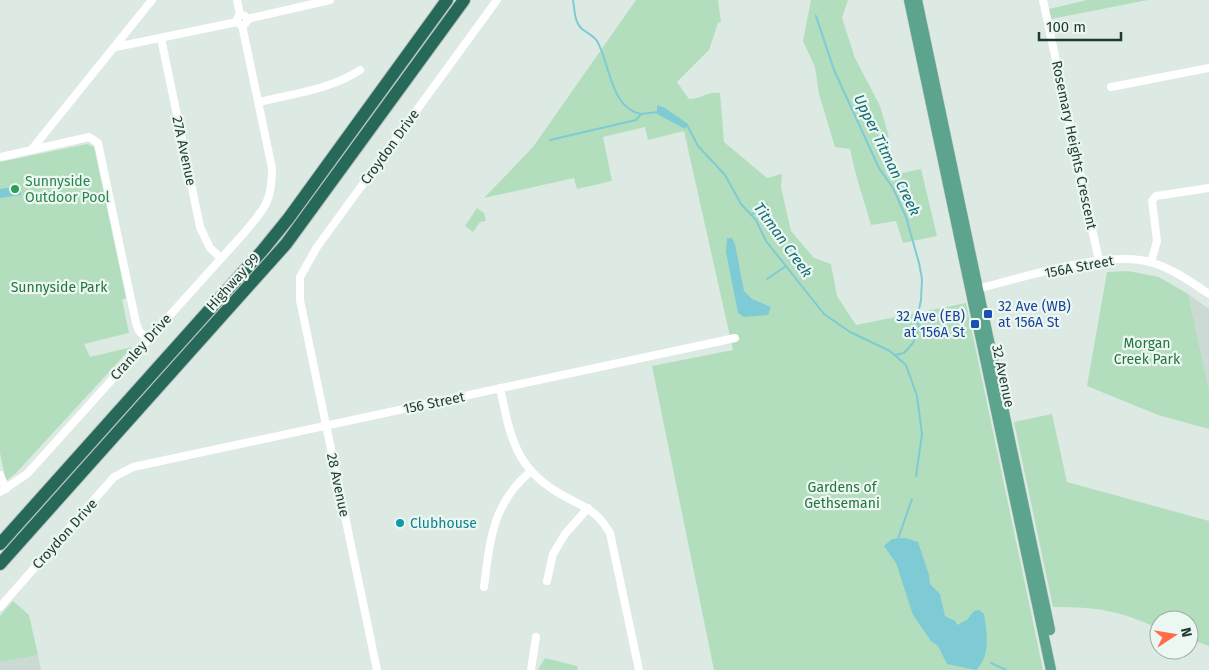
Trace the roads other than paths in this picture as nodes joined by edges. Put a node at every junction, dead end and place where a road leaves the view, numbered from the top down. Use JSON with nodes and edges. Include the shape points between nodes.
{"nodes":[{"id":1,"x":152,"y":0,"type":"edge"},
{"id":2,"x":237,"y":0,"type":"edge"},
{"id":3,"x":330,"y":0,"type":"edge"},
{"id":4,"x":446,"y":0,"type":"edge"},
{"id":5,"x":464,"y":0,"type":"edge"},
{"id":6,"x":497,"y":0,"type":"edge"},
{"id":7,"x":909,"y":0,"type":"edge"},
{"id":8,"x":917,"y":0,"type":"edge"},
{"id":9,"x":1043,"y":0,"type":"edge"},
{"id":10,"x":314,"y":2,"type":"edge"},
{"id":11,"x":242,"y":20,"type":"junction"},
{"id":12,"x":161,"y":38,"type":"junction"},
{"id":13,"x":116,"y":47,"type":"junction"},
{"id":14,"x":1209,"y":68,"type":"edge"},
{"id":15,"x":360,"y":70,"type":"dead end"},
{"id":16,"x":1111,"y":87,"type":"dead end"},
{"id":17,"x":928,"y":91,"type":"junction"},
{"id":18,"x":259,"y":102,"type":"junction"},
{"id":19,"x":944,"y":128,"type":"junction"},
{"id":20,"x":32,"y":149,"type":"junction"},
{"id":21,"x":0,"y":157,"type":"edge"},
{"id":22,"x":1209,"y":188,"type":"edge"},
{"id":23,"x":221,"y":258,"type":"junction"},
{"id":24,"x":1099,"y":261,"type":"junction"},
{"id":25,"x":1151,"y":262,"type":"junction"},
{"id":26,"x":975,"y":289,"type":"junction"},
{"id":27,"x":1209,"y":294,"type":"edge"},
{"id":28,"x":300,"y":300,"type":"joint"},
{"id":29,"x":735,"y":338,"type":"dead end"},
{"id":30,"x":148,"y":340,"type":"junction"},
{"id":31,"x":500,"y":388,"type":"junction"},
{"id":32,"x":326,"y":425,"type":"junction"},
{"id":33,"x":133,"y":466,"type":"joint"},
{"id":34,"x":530,"y":472,"type":"junction"},
{"id":35,"x":0,"y":475,"type":"edge"},
{"id":36,"x":3,"y":491,"type":"edge"},
{"id":37,"x":588,"y":508,"type":"junction"},
{"id":38,"x":0,"y":544,"type":"edge"},
{"id":39,"x":0,"y":564,"type":"edge"},
{"id":40,"x":547,"y":581,"type":"dead end"},
{"id":41,"x":484,"y":587,"type":"dead end"},
{"id":42,"x":0,"y":607,"type":"edge"},
{"id":43,"x":536,"y":637,"type":"dead end"},
{"id":44,"x":377,"y":670,"type":"edge"},
{"id":45,"x":531,"y":670,"type":"edge"},
{"id":46,"x":639,"y":670,"type":"edge"},
{"id":47,"x":1051,"y":670,"type":"edge"},
{"id":48,"x":1058,"y":670,"type":"edge"}],
"edges":[{"from":1,"to":13,"type":"street"},
{"from":2,"to":11,"type":"street"},
{"from":3,"to":10,"type":"street"},
{"from":4,"to":38,"type":"highway","name":"Highway 99","via":[[262,251]]},
{"from":5,"to":39,"type":"highway","name":"Highway 99","via":[[286,244]]},
{"from":6,"to":28,"type":"street","name":"Croydon Drive","via":[[305,264],[300,276]]},
{"from":7,"to":17,"type":"main road","name":"32 Avenue"},
{"from":8,"to":19,"type":"main road","name":"32 Avenue"},
{"from":9,"to":24,"type":"street","name":"Rosemary Heights Crescent"},
{"from":10,"to":11,"type":"street"},
{"from":11,"to":12,"type":"street"},
{"from":11,"to":18,"type":"street"},
{"from":12,"to":13,"type":"street"},
{"from":12,"to":23,"type":"street","name":"27A Avenue","via":[[200,227],[210,248]]},
{"from":13,"to":20,"type":"street"},
{"from":14,"to":16,"type":"street"},
{"from":15,"to":18,"type":"street","via":[[322,86]]},
{"from":17,"to":19,"type":"main road","via":[[933,93],[939,121]]},
{"from":17,"to":26,"type":"main road","name":"32 Avenue"},
{"from":18,"to":23,"type":"street","name":"Cranley Drive","via":[[272,168],[272,189],[264,209]]},
{"from":19,"to":26,"type":"main road","name":"32 Avenue"},
{"from":20,"to":21,"type":"street"},
{"from":20,"to":30,"type":"street","via":[[89,137],[98,143],[136,323]]},
{"from":22,"to":25,"type":"street","via":[[1156,196],[1152,200],[1157,242]]},
{"from":23,"to":30,"type":"street","name":"Cranley Drive"},
{"from":24,"to":25,"type":"street","name":"156A Street","via":[[1126,259]]},
{"from":24,"to":26,"type":"street","name":"156A Street"},
{"from":25,"to":27,"type":"street","name":"156A Street"},
{"from":26,"to":47,"type":"main road","name":"32 Avenue"},
{"from":26,"to":48,"type":"main road","name":"32 Avenue"},
{"from":28,"to":32,"type":"street","name":"28 Avenue"},
{"from":29,"to":31,"type":"street","name":"156 Street"},
{"from":30,"to":36,"type":"street","name":"Cranley Drive","via":[[27,474]]},
{"from":31,"to":32,"type":"street","name":"156 Street"},
{"from":31,"to":34,"type":"street","via":[[512,440]]},
{"from":32,"to":33,"type":"street","name":"156 Street"},
{"from":32,"to":44,"type":"street","name":"28 Avenue"},
{"from":33,"to":42,"type":"street","name":"Croydon Drive","via":[[114,478]]},
{"from":34,"to":37,"type":"street","via":[[558,493]]},
{"from":34,"to":41,"type":"street","via":[[508,494],[494,523]]},
{"from":35,"to":36,"type":"street"},
{"from":37,"to":40,"type":"street","via":[[553,554]]},
{"from":37,"to":46,"type":"street","via":[[603,521],[610,533]]},
{"from":43,"to":45,"type":"street"}]}
